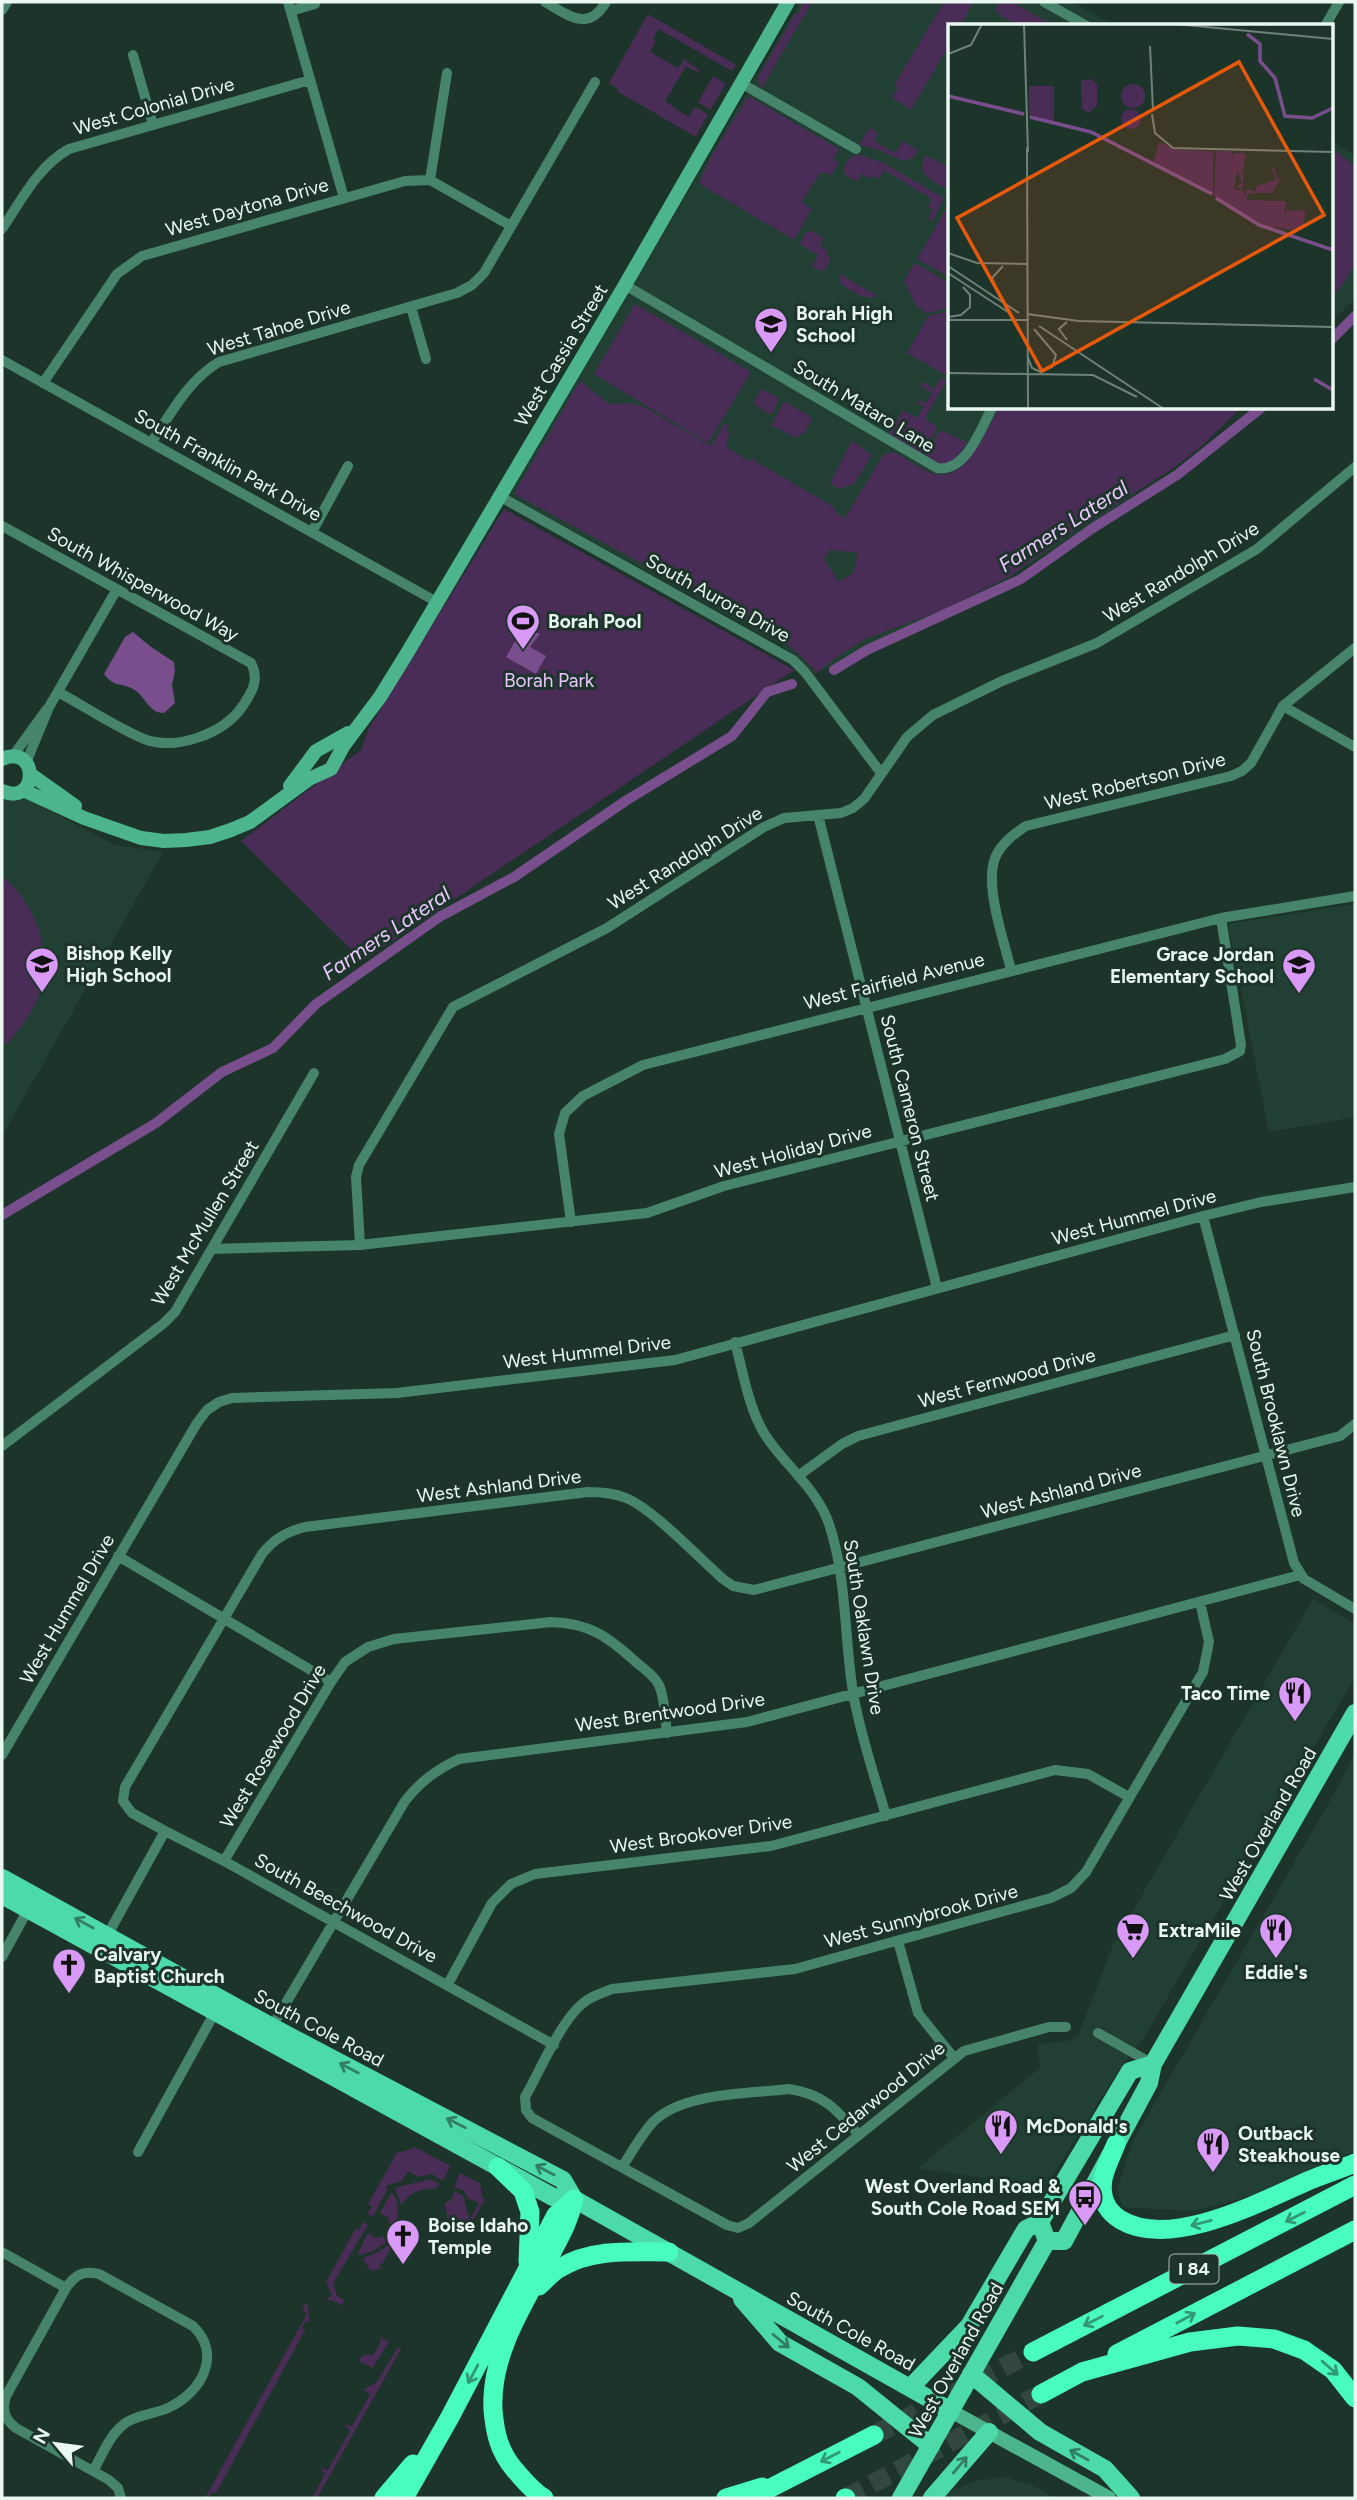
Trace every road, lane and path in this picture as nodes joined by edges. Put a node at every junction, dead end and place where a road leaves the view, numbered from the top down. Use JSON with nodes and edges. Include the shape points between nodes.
{"nodes":[{"id":1,"x":7,"y":2,"type":"edge"},
{"id":2,"x":545,"y":2,"type":"edge"},
{"id":3,"x":606,"y":2,"type":"edge"},
{"id":4,"x":788,"y":2,"type":"edge"},
{"id":5,"x":1044,"y":2,"type":"edge"},
{"id":6,"x":1339,"y":2,"type":"edge"},
{"id":7,"x":315,"y":4,"type":"dead end"},
{"id":8,"x":289,"y":6,"type":"edge"},
{"id":9,"x":2,"y":10,"type":"edge"},
{"id":10,"x":1083,"y":24,"type":"edge"},
{"id":11,"x":1326,"y":24,"type":"edge"},
{"id":12,"x":132,"y":55,"type":"dead end"},
{"id":13,"x":447,"y":73,"type":"dead end"},
{"id":14,"x":310,"y":80,"type":"junction"},
{"id":15,"x":595,"y":82,"type":"dead end"},
{"id":16,"x":741,"y":83,"type":"junction"},
{"id":17,"x":153,"y":125,"type":"junction"},
{"id":18,"x":856,"y":149,"type":"dead end"},
{"id":19,"x":430,"y":180,"type":"junction"},
{"id":20,"x":344,"y":198,"type":"junction"},
{"id":21,"x":511,"y":226,"type":"junction"},
{"id":22,"x":2,"y":229,"type":"edge"},
{"id":23,"x":625,"y":285,"type":"junction"},
{"id":24,"x":411,"y":307,"type":"junction"},
{"id":25,"x":426,"y":359,"type":"dead end"},
{"id":26,"x":2,"y":360,"type":"edge"},
{"id":27,"x":43,"y":383,"type":"junction"},
{"id":28,"x":991,"y":410,"type":"edge"},
{"id":29,"x":151,"y":443,"type":"junction"},
{"id":30,"x":348,"y":466,"type":"dead end"},
{"id":31,"x":1355,"y":467,"type":"edge"},
{"id":32,"x":499,"y":496,"type":"junction"},
{"id":33,"x":2,"y":526,"type":"edge"},
{"id":34,"x":312,"y":532,"type":"junction"},
{"id":35,"x":117,"y":589,"type":"junction"},
{"id":36,"x":437,"y":602,"type":"junction"},
{"id":37,"x":1355,"y":648,"type":"edge"},
{"id":38,"x":58,"y":692,"type":"junction"},
{"id":39,"x":1283,"y":706,"type":"junction"},
{"id":40,"x":361,"y":724,"type":"junction"},
{"id":41,"x":1355,"y":747,"type":"edge"},
{"id":42,"x":18,"y":763,"type":"edge"},
{"id":43,"x":881,"y":773,"type":"junction"},
{"id":44,"x":2,"y":790,"type":"edge"},
{"id":45,"x":23,"y":790,"type":"junction"},
{"id":46,"x":275,"y":803,"type":"junction"},
{"id":47,"x":818,"y":815,"type":"junction"},
{"id":48,"x":93,"y":820,"type":"junction"},
{"id":49,"x":1355,"y":896,"type":"edge"},
{"id":50,"x":1221,"y":918,"type":"junction"},
{"id":51,"x":1011,"y":970,"type":"junction"},
{"id":52,"x":866,"y":1007,"type":"junction"},
{"id":53,"x":314,"y":1073,"type":"dead end"},
{"id":54,"x":900,"y":1142,"type":"junction"},
{"id":55,"x":1355,"y":1187,"type":"edge"},
{"id":56,"x":1203,"y":1216,"type":"junction"},
{"id":57,"x":570,"y":1223,"type":"junction"},
{"id":58,"x":360,"y":1245,"type":"junction"},
{"id":59,"x":212,"y":1249,"type":"junction"},
{"id":60,"x":937,"y":1288,"type":"junction"},
{"id":61,"x":1235,"y":1335,"type":"junction"},
{"id":62,"x":736,"y":1342,"type":"junction"},
{"id":63,"x":1355,"y":1424,"type":"edge"},
{"id":64,"x":2,"y":1446,"type":"edge"},
{"id":65,"x":1264,"y":1455,"type":"junction"},
{"id":66,"x":798,"y":1476,"type":"junction"},
{"id":67,"x":118,"y":1556,"type":"junction"},
{"id":68,"x":840,"y":1568,"type":"junction"},
{"id":69,"x":1300,"y":1575,"type":"junction"},
{"id":70,"x":1200,"y":1602,"type":"junction"},
{"id":71,"x":1355,"y":1609,"type":"edge"},
{"id":72,"x":224,"y":1618,"type":"junction"},
{"id":73,"x":331,"y":1682,"type":"junction"},
{"id":74,"x":853,"y":1694,"type":"junction"},
{"id":75,"x":1355,"y":1713,"type":"edge"},
{"id":76,"x":667,"y":1733,"type":"junction"},
{"id":77,"x":2,"y":1755,"type":"edge"},
{"id":78,"x":1129,"y":1797,"type":"junction"},
{"id":79,"x":123,"y":1801,"type":"joint"},
{"id":80,"x":886,"y":1816,"type":"junction"},
{"id":81,"x":165,"y":1831,"type":"junction"},
{"id":82,"x":224,"y":1861,"type":"junction"},
{"id":83,"x":2,"y":1878,"type":"edge"},
{"id":84,"x":2,"y":1895,"type":"edge"},
{"id":85,"x":32,"y":1903,"type":"junction"},
{"id":86,"x":334,"y":1923,"type":"junction"},
{"id":87,"x":107,"y":1936,"type":"junction"},
{"id":88,"x":898,"y":1941,"type":"junction"},
{"id":89,"x":2,"y":1957,"type":"edge"},
{"id":90,"x":126,"y":1964,"type":"junction"},
{"id":91,"x":161,"y":1966,"type":"junction"},
{"id":92,"x":447,"y":1984,"type":"junction"},
{"id":93,"x":215,"y":2012,"type":"junction"},
{"id":94,"x":1066,"y":2027,"type":"dead end"},
{"id":95,"x":1098,"y":2033,"type":"dead end"},
{"id":96,"x":268,"y":2034,"type":"junction"},
{"id":97,"x":554,"y":2045,"type":"junction"},
{"id":98,"x":954,"y":2058,"type":"junction"},
{"id":99,"x":1153,"y":2064,"type":"junction"},
{"id":100,"x":859,"y":2135,"type":"junction"},
{"id":101,"x":1116,"y":2144,"type":"junction"},
{"id":102,"x":138,"y":2152,"type":"dead end"},
{"id":103,"x":1355,"y":2163,"type":"edge"},
{"id":104,"x":498,"y":2167,"type":"junction"},
{"id":105,"x":622,"y":2167,"type":"junction"},
{"id":106,"x":1355,"y":2185,"type":"edge"},
{"id":107,"x":574,"y":2199,"type":"junction"},
{"id":108,"x":1040,"y":2222,"type":"junction"},
{"id":109,"x":1355,"y":2230,"type":"edge"},
{"id":110,"x":1047,"y":2241,"type":"junction"},
{"id":111,"x":2,"y":2252,"type":"edge"},
{"id":112,"x":669,"y":2252,"type":"junction"},
{"id":113,"x":527,"y":2270,"type":"junction"},
{"id":114,"x":66,"y":2288,"type":"junction"},
{"id":115,"x":735,"y":2291,"type":"junction"},
{"id":116,"x":530,"y":2294,"type":"junction"},
{"id":117,"x":1033,"y":2352,"type":"tunnel mouth"},
{"id":118,"x":1082,"y":2372,"type":"junction"},
{"id":119,"x":971,"y":2374,"type":"junction"},
{"id":120,"x":910,"y":2388,"type":"junction"},
{"id":121,"x":1041,"y":2394,"type":"tunnel mouth"},
{"id":122,"x":1355,"y":2398,"type":"edge"},
{"id":123,"x":951,"y":2411,"type":"junction"},
{"id":124,"x":450,"y":2417,"type":"junction"},
{"id":125,"x":989,"y":2432,"type":"junction"},
{"id":126,"x":874,"y":2435,"type":"tunnel mouth"},
{"id":127,"x":931,"y":2446,"type":"junction"},
{"id":128,"x":93,"y":2471,"type":"junction"},
{"id":129,"x":786,"y":2480,"type":"junction"},
{"id":130,"x":121,"y":2498,"type":"edge"},
{"id":131,"x":384,"y":2498,"type":"edge"},
{"id":132,"x":404,"y":2498,"type":"edge"},
{"id":133,"x":544,"y":2498,"type":"edge"},
{"id":134,"x":726,"y":2498,"type":"edge"},
{"id":135,"x":751,"y":2498,"type":"edge"},
{"id":136,"x":901,"y":2498,"type":"edge"},
{"id":137,"x":932,"y":2498,"type":"edge"},
{"id":138,"x":1109,"y":2498,"type":"edge"},
{"id":139,"x":1131,"y":2498,"type":"edge"}],
"edges":[{"from":1,"to":9,"type":"street"},
{"from":2,"to":3,"type":"street","via":[[581,20],[597,14]]},
{"from":4,"to":16,"type":"street","name":"West Cassia Street"},
{"from":5,"to":10,"type":"street"},
{"from":6,"to":11,"type":"street"},
{"from":7,"to":8,"type":"street"},
{"from":8,"to":14,"type":"street"},
{"from":12,"to":17,"type":"street"},
{"from":13,"to":19,"type":"street"},
{"from":14,"to":17,"type":"street","name":"West Colonial Drive"},
{"from":14,"to":20,"type":"street"},
{"from":15,"to":21,"type":"street","name":"West Tahoe Drive"},
{"from":16,"to":18,"type":"street"},
{"from":16,"to":23,"type":"street","name":"West Cassia Street"},
{"from":17,"to":22,"type":"street","name":"West Colonial Drive","via":[[55,156]]},
{"from":19,"to":20,"type":"street","name":"West Daytona Drive","via":[[405,181]]},
{"from":19,"to":21,"type":"street"},
{"from":20,"to":27,"type":"street","name":"West Daytona Drive","via":[[142,256],[117,274]]},
{"from":21,"to":24,"type":"street","name":"West Tahoe Drive","via":[[472,285]]},
{"from":23,"to":28,"type":"street","name":"South Mataro Lane","via":[[937,468],[960,462]]},
{"from":23,"to":32,"type":"street","name":"West Cassia Street"},
{"from":24,"to":25,"type":"street"},
{"from":24,"to":29,"type":"street","name":"West Tahoe Drive","via":[[219,362],[191,384]]},
{"from":26,"to":27,"type":"street","name":"South Franklin Park Drive"},
{"from":27,"to":29,"type":"street","name":"South Franklin Park Drive"},
{"from":29,"to":34,"type":"street","name":"South Franklin Park Drive"},
{"from":30,"to":34,"type":"street"},
{"from":31,"to":43,"type":"street","name":"West Randolph Drive","via":[[1258,549],[1097,643],[933,715],[907,737]]},
{"from":32,"to":36,"type":"street","name":"West Cassia Street"},
{"from":32,"to":43,"type":"street","name":"South Aurora Drive","via":[[793,660]]},
{"from":33,"to":35,"type":"street","name":"South Whisperwood Way"},
{"from":34,"to":36,"type":"street","name":"South Franklin Park Drive"},
{"from":35,"to":38,"type":"street"},
{"from":35,"to":38,"type":"street","name":"South Whisperwood Way","via":[[251,663],[256,682],[250,696],[234,717],[214,731],[195,740],[167,741],[146,740]]},
{"from":36,"to":40,"type":"street","name":"West Cassia Street"},
{"from":37,"to":39,"type":"street","name":"West Robertson Drive"},
{"from":38,"to":42,"type":"street"},
{"from":39,"to":41,"type":"street"},
{"from":39,"to":51,"type":"street","name":"West Robertson Drive","via":[[1242,771],[1027,826],[1010,837],[991,867],[990,882]]},
{"from":40,"to":46,"type":"street","via":[[316,751]]},
{"from":40,"to":46,"type":"street","name":"West Cassia Street","via":[[331,768]]},
{"from":42,"to":45,"type":"street","via":[[27,785]]},
{"from":42,"to":48,"type":"street"},
{"from":43,"to":47,"type":"street","name":"West Randolph Drive","via":[[853,808]]},
{"from":44,"to":45,"type":"street","via":[[10,794]]},
{"from":45,"to":48,"type":"street"},
{"from":46,"to":48,"type":"street","via":[[231,830],[187,840],[141,838]]},
{"from":47,"to":52,"type":"street","name":"South Cameron Street"},
{"from":47,"to":58,"type":"street","name":"West Randolph Drive","via":[[783,818],[764,827],[607,928],[453,1007],[359,1165]]},
{"from":49,"to":50,"type":"street","name":"West Fairfield Avenue"},
{"from":50,"to":51,"type":"street","name":"West Fairfield Avenue"},
{"from":50,"to":54,"type":"street","name":"West Holiday Drive","via":[[1241,1035],[1240,1051],[1235,1055]]},
{"from":51,"to":52,"type":"street","name":"West Fairfield Avenue"},
{"from":52,"to":54,"type":"street","name":"South Cameron Street"},
{"from":52,"to":57,"type":"street","name":"West Fairfield Avenue","via":[[656,1060],[573,1103],[559,1134]]},
{"from":53,"to":59,"type":"street","name":"West McMullen Street"},
{"from":54,"to":57,"type":"street","name":"West Holiday Drive","via":[[724,1186],[648,1213]]},
{"from":54,"to":60,"type":"street","name":"South Cameron Street"},
{"from":55,"to":56,"type":"street","name":"West Hummel Drive"},
{"from":56,"to":60,"type":"street","name":"West Hummel Drive"},
{"from":56,"to":61,"type":"street","name":"South Brooklawn Drive"},
{"from":57,"to":58,"type":"street","name":"West Holiday Drive"},
{"from":58,"to":59,"type":"street","name":"West Holiday Drive"},
{"from":59,"to":64,"type":"street","name":"West McMullen Street","via":[[163,1324]]},
{"from":60,"to":62,"type":"street","name":"West Hummel Drive"},
{"from":61,"to":65,"type":"street","name":"South Brooklawn Drive"},
{"from":61,"to":66,"type":"street","name":"West Fernwood Drive","via":[[858,1436]]},
{"from":62,"to":66,"type":"street","name":"South Oaklawn Drive","via":[[751,1406],[779,1455]]},
{"from":62,"to":67,"type":"street","name":"West Hummel Drive","via":[[674,1360],[397,1393],[245,1396],[219,1402],[197,1423]]},
{"from":63,"to":65,"type":"street","name":"West Ashland Drive","via":[[1340,1436]]},
{"from":65,"to":68,"type":"street","name":"West Ashland Drive"},
{"from":65,"to":69,"type":"street","name":"South Brooklawn Drive"},
{"from":66,"to":68,"type":"street","name":"South Oaklawn Drive","via":[[825,1514]]},
{"from":67,"to":72,"type":"street"},
{"from":67,"to":77,"type":"street","name":"West Hummel Drive"},
{"from":68,"to":72,"type":"street","name":"West Ashland Drive","via":[[767,1588],[743,1589],[723,1579],[628,1498],[588,1492],[293,1530],[262,1554]]},
{"from":68,"to":74,"type":"street","name":"South Oaklawn Drive"},
{"from":69,"to":70,"type":"street","name":"West Brentwood Drive"},
{"from":69,"to":71,"type":"street"},
{"from":70,"to":74,"type":"street","name":"West Brentwood Drive"},
{"from":70,"to":78,"type":"street","name":"West Sunnybrook Drive","via":[[1209,1642],[1203,1672]]},
{"from":72,"to":73,"type":"street"},
{"from":72,"to":79,"type":"street","name":"West Ashland Drive","via":[[125,1787]]},
{"from":73,"to":76,"type":"street","name":"West Rosewood Drive","via":[[345,1662],[368,1647],[394,1639],[566,1622],[611,1639],[651,1674],[662,1694]]},
{"from":73,"to":82,"type":"street","name":"West Rosewood Drive"},
{"from":74,"to":76,"type":"street","name":"West Brentwood Drive","via":[[747,1723]]},
{"from":74,"to":80,"type":"street","name":"South Oaklawn Drive"},
{"from":75,"to":99,"type":"main road","name":"West Overland Road"},
{"from":76,"to":86,"type":"street","name":"West Brentwood Drive","via":[[474,1756],[432,1772],[405,1801]]},
{"from":78,"to":80,"type":"street","name":"West Brookover Drive","via":[[1088,1774],[1055,1770]]},
{"from":78,"to":88,"type":"street","name":"West Sunnybrook Drive","via":[[1086,1872],[1071,1888],[1051,1898]]},
{"from":79,"to":81,"type":"street","name":"South Beechwood Drive","via":[[132,1813]]},
{"from":80,"to":92,"type":"street","name":"West Brookover Drive","via":[[771,1846],[522,1878],[492,1903]]},
{"from":81,"to":82,"type":"street","name":"South Beechwood Drive"},
{"from":81,"to":87,"type":"street"},
{"from":82,"to":86,"type":"street","name":"South Beechwood Drive"},
{"from":83,"to":85,"type":"main road","name":"South Cole Road"},
{"from":84,"to":85,"type":"main road","name":"South Cole Road"},
{"from":87,"to":85,"type":"main road","name":"South Cole Road","one_way":true},
{"from":85,"to":89,"type":"street"},
{"from":85,"to":90,"type":"main road","name":"South Cole Road"},
{"from":86,"to":92,"type":"street","name":"South Beechwood Drive"},
{"from":86,"to":96,"type":"street","name":"West Brentwood Drive"},
{"from":87,"to":91,"type":"main road","name":"South Cole Road"},
{"from":88,"to":97,"type":"street","name":"West Sunnybrook Drive","via":[[795,1969],[612,1989],[583,2003]]},
{"from":88,"to":98,"type":"street","via":[[918,2013]]},
{"from":90,"to":91,"type":"main road","via":[[135,1961],[149,1968]]},
{"from":90,"to":93,"type":"main road","name":"South Cole Road"},
{"from":91,"to":96,"type":"main road","name":"South Cole Road"},
{"from":92,"to":97,"type":"street","name":"South Beechwood Drive"},
{"from":93,"to":96,"type":"main road","name":"South Cole Road"},
{"from":93,"to":102,"type":"street"},
{"from":94,"to":98,"type":"street","name":"West Cedarwood Drive","via":[[1049,2027],[971,2048]]},
{"from":95,"to":99,"type":"street"},
{"from":96,"to":104,"type":"main road","name":"South Cole Road"},
{"from":107,"to":96,"type":"main road","name":"South Cole Road","one_way":true,"via":[[563,2180]]},
{"from":97,"to":105,"type":"street","name":"West Sunnybrook Drive","via":[[525,2097],[526,2110],[532,2118]]},
{"from":98,"to":100,"type":"street","name":"West Cedarwood Drive"},
{"from":99,"to":101,"type":"main road","name":"West Overland Road","via":[[1149,2082]]},
{"from":99,"to":108,"type":"main road","via":[[1130,2071]]},
{"from":100,"to":105,"type":"street","via":[[835,2107],[803,2091],[696,2101],[675,2107],[654,2121]]},
{"from":100,"to":105,"type":"street","name":"West Cedarwood Drive","via":[[738,2228]]},
{"from":103,"to":101,"type":"highway","one_way":true,"via":[[1243,2211],[1175,2230],[1130,2226],[1110,2214],[1102,2180]]},
{"from":101,"to":110,"type":"main road","name":"West Overland Road","via":[[1064,2241]]},
{"from":104,"to":107,"type":"main road","name":"South Cole Road","via":[[553,2197]]},
{"from":104,"to":113,"type":"highway","via":[[523,2191],[530,2212]]},
{"from":106,"to":117,"type":"highway","number":"I 84","one_way":true},
{"from":107,"to":112,"type":"main road","name":"South Cole Road"},
{"from":107,"to":113,"type":"highway","via":[[556,2215]]},
{"from":107,"to":116,"type":"highway","via":[[569,2222]]},
{"from":108,"to":110,"type":"main road"},
{"from":108,"to":120,"type":"main road","via":[[1026,2229],[969,2326]]},
{"from":118,"to":109,"type":"highway","number":"I 84","one_way":true},
{"from":110,"to":119,"type":"main road","name":"West Overland Road"},
{"from":111,"to":114,"type":"street"},
{"from":112,"to":115,"type":"main road","name":"South Cole Road"},
{"from":112,"to":116,"type":"highway","via":[[588,2255],[560,2268]]},
{"from":113,"to":124,"type":"highway","one_way":true},
{"from":114,"to":128,"type":"street","via":[[6,2396],[4,2414],[16,2428]]},
{"from":114,"to":128,"type":"street","via":[[82,2273],[99,2274],[193,2326],[202,2335],[209,2356],[190,2393],[169,2408],[141,2415],[118,2429]]},
{"from":115,"to":120,"type":"main road","name":"South Cole Road"},
{"from":115,"to":127,"type":"main road","one_way":true,"via":[[780,2343],[858,2387]]},
{"from":116,"to":133,"type":"highway","via":[[498,2361],[492,2391],[495,2433],[505,2458],[534,2493]]},
{"from":118,"to":121,"type":"highway","number":"I 84"},
{"from":118,"to":122,"type":"highway","one_way":true,"via":[[1202,2339],[1257,2336],[1310,2353],[1339,2375]]},
{"from":119,"to":123,"type":"main road","name":"West Overland Road"},
{"from":139,"to":119,"type":"main road","one_way":true,"via":[[1105,2469],[1040,2432]]},
{"from":120,"to":123,"type":"main road","name":"South Cole Road"},
{"from":123,"to":125,"type":"street","name":"South Cole Road"},
{"from":123,"to":127,"type":"main road","name":"West Overland Road"},
{"from":124,"to":131,"type":"highway"},
{"from":124,"to":132,"type":"highway"},
{"from":137,"to":125,"type":"main road","one_way":true},
{"from":125,"to":138,"type":"street","name":"South Cole Road"},
{"from":126,"to":129,"type":"highway","one_way":true},
{"from":127,"to":136,"type":"main road","name":"West Overland Road"},
{"from":128,"to":130,"type":"street","via":[[118,2488]]},
{"from":129,"to":134,"type":"highway"},
{"from":129,"to":135,"type":"highway"}]}
